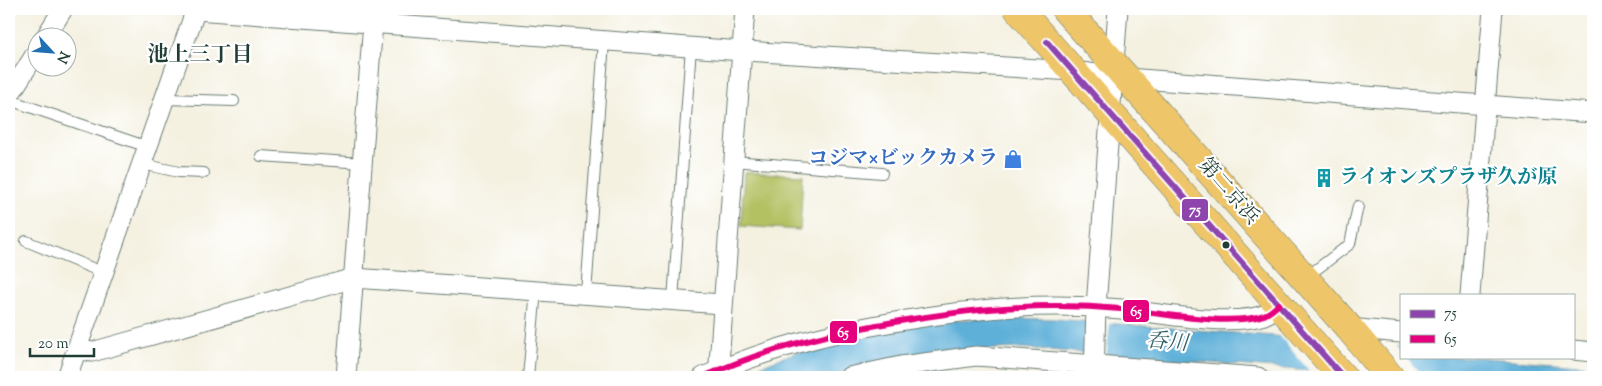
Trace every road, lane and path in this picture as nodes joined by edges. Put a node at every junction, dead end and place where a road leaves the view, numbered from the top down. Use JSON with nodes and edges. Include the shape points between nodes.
{"nodes":[{"id":1,"x":63,"y":9,"type":"edge"},
{"id":2,"x":745,"y":9,"type":"edge"},
{"id":3,"x":1018,"y":9,"type":"edge"},
{"id":4,"x":1065,"y":9,"type":"edge"},
{"id":5,"x":1118,"y":9,"type":"edge"},
{"id":6,"x":1493,"y":9,"type":"edge"},
{"id":7,"x":196,"y":10,"type":"edge"},
{"id":8,"x":374,"y":16,"type":"edge"},
{"id":9,"x":51,"y":28,"type":"edge"},
{"id":10,"x":604,"y":41,"type":"junction"},
{"id":11,"x":691,"y":47,"type":"junction"},
{"id":12,"x":742,"y":51,"type":"junction"},
{"id":13,"x":28,"y":66,"type":"edge"},
{"id":14,"x":1073,"y":71,"type":"junction"},
{"id":15,"x":1118,"y":73,"type":"junction"},
{"id":16,"x":9,"y":97,"type":"edge"},
{"id":17,"x":165,"y":99,"type":"junction"},
{"id":18,"x":234,"y":101,"type":"dead end"},
{"id":19,"x":1485,"y":104,"type":"junction"},
{"id":20,"x":1593,"y":113,"type":"edge"},
{"id":21,"x":1112,"y":115,"type":"junction"},
{"id":22,"x":145,"y":155,"type":"junction"},
{"id":23,"x":261,"y":156,"type":"dead end"},
{"id":24,"x":733,"y":161,"type":"junction"},
{"id":25,"x":363,"y":163,"type":"junction"},
{"id":26,"x":204,"y":173,"type":"dead end"},
{"id":27,"x":882,"y":173,"type":"dead end"},
{"id":28,"x":1358,"y":206,"type":"dead end"},
{"id":29,"x":26,"y":241,"type":"dead end"},
{"id":30,"x":104,"y":273,"type":"junction"},
{"id":31,"x":354,"y":278,"type":"junction"},
{"id":32,"x":1304,"y":279,"type":"junction"},
{"id":33,"x":536,"y":290,"type":"junction"},
{"id":34,"x":586,"y":294,"type":"junction"},
{"id":35,"x":1470,"y":294,"type":"edge"},
{"id":36,"x":673,"y":300,"type":"junction"},
{"id":37,"x":722,"y":304,"type":"junction"},
{"id":38,"x":1279,"y":304,"type":"junction"},
{"id":39,"x":1097,"y":314,"type":"junction"},
{"id":40,"x":1353,"y":333,"type":"junction"},
{"id":41,"x":1400,"y":333,"type":"edge"},
{"id":42,"x":77,"y":350,"type":"junction"},
{"id":43,"x":1574,"y":350,"type":"edge"},
{"id":44,"x":1593,"y":352,"type":"edge"},
{"id":45,"x":1094,"y":367,"type":"edge"},
{"id":46,"x":713,"y":375,"type":"edge"},
{"id":47,"x":67,"y":377,"type":"edge"},
{"id":48,"x":346,"y":377,"type":"edge"},
{"id":49,"x":528,"y":377,"type":"edge"},
{"id":50,"x":849,"y":377,"type":"edge"},
{"id":51,"x":1258,"y":377,"type":"edge"},
{"id":52,"x":1343,"y":377,"type":"edge"},
{"id":53,"x":1390,"y":377,"type":"edge"}],
"edges":[{"from":1,"to":9,"type":"street"},
{"from":2,"to":12,"type":"street"},
{"from":3,"to":14,"type":"highway","name":"第二京浜"},
{"from":4,"to":15,"type":"highway","name":"第二京浜"},
{"from":5,"to":15,"type":"street"},
{"from":6,"to":19,"type":"street"},
{"from":7,"to":8,"type":"street"},
{"from":7,"to":17,"type":"street"},
{"from":8,"to":10,"type":"street"},
{"from":8,"to":25,"type":"street"},
{"from":10,"to":11,"type":"street"},
{"from":10,"to":34,"type":"lane"},
{"from":11,"to":12,"type":"street"},
{"from":11,"to":36,"type":"lane"},
{"from":12,"to":14,"type":"street"},
{"from":12,"to":24,"type":"street"},
{"from":13,"to":16,"type":"street"},
{"from":14,"to":15,"type":"street"},
{"from":14,"to":21,"type":"highway","name":"第二京浜"},
{"from":15,"to":19,"type":"street"},
{"from":15,"to":21,"type":"street"},
{"from":15,"to":32,"type":"highway","name":"第二京浜"},
{"from":16,"to":22,"type":"lane"},
{"from":17,"to":18,"type":"lane"},
{"from":17,"to":22,"type":"street"},
{"from":19,"to":20,"type":"street"},
{"from":19,"to":35,"type":"street"},
{"from":21,"to":38,"type":"highway","name":"第二京浜"},
{"from":21,"to":39,"type":"street"},
{"from":22,"to":26,"type":"lane","via":[[179,172]]},
{"from":22,"to":30,"type":"street"},
{"from":23,"to":25,"type":"lane"},
{"from":24,"to":27,"type":"lane"},
{"from":24,"to":37,"type":"street"},
{"from":25,"to":31,"type":"street"},
{"from":28,"to":32,"type":"lane","via":[[1350,244]]},
{"from":29,"to":30,"type":"lane"},
{"from":30,"to":42,"type":"street"},
{"from":31,"to":33,"type":"street"},
{"from":31,"to":42,"type":"street","via":[[92,352]]},
{"from":31,"to":48,"type":"street"},
{"from":32,"to":40,"type":"highway","name":"第二京浜"},
{"from":33,"to":34,"type":"street"},
{"from":33,"to":49,"type":"lane"},
{"from":34,"to":36,"type":"street"},
{"from":36,"to":37,"type":"street"},
{"from":37,"to":46,"type":"street"},
{"from":38,"to":39,"type":"street","via":[[1265,315],[1232,320]]},
{"from":38,"to":52,"type":"highway","name":"第二京浜"},
{"from":39,"to":45,"type":"street"},
{"from":39,"to":46,"type":"street","via":[[992,307],[957,311],[817,337],[783,346]]},
{"from":40,"to":41,"type":"street"},
{"from":40,"to":53,"type":"highway","name":"第二京浜"},
{"from":42,"to":47,"type":"street"},
{"from":43,"to":44,"type":"street"},
{"from":45,"to":50,"type":"street","via":[[976,356]]},
{"from":45,"to":51,"type":"street"}]}
